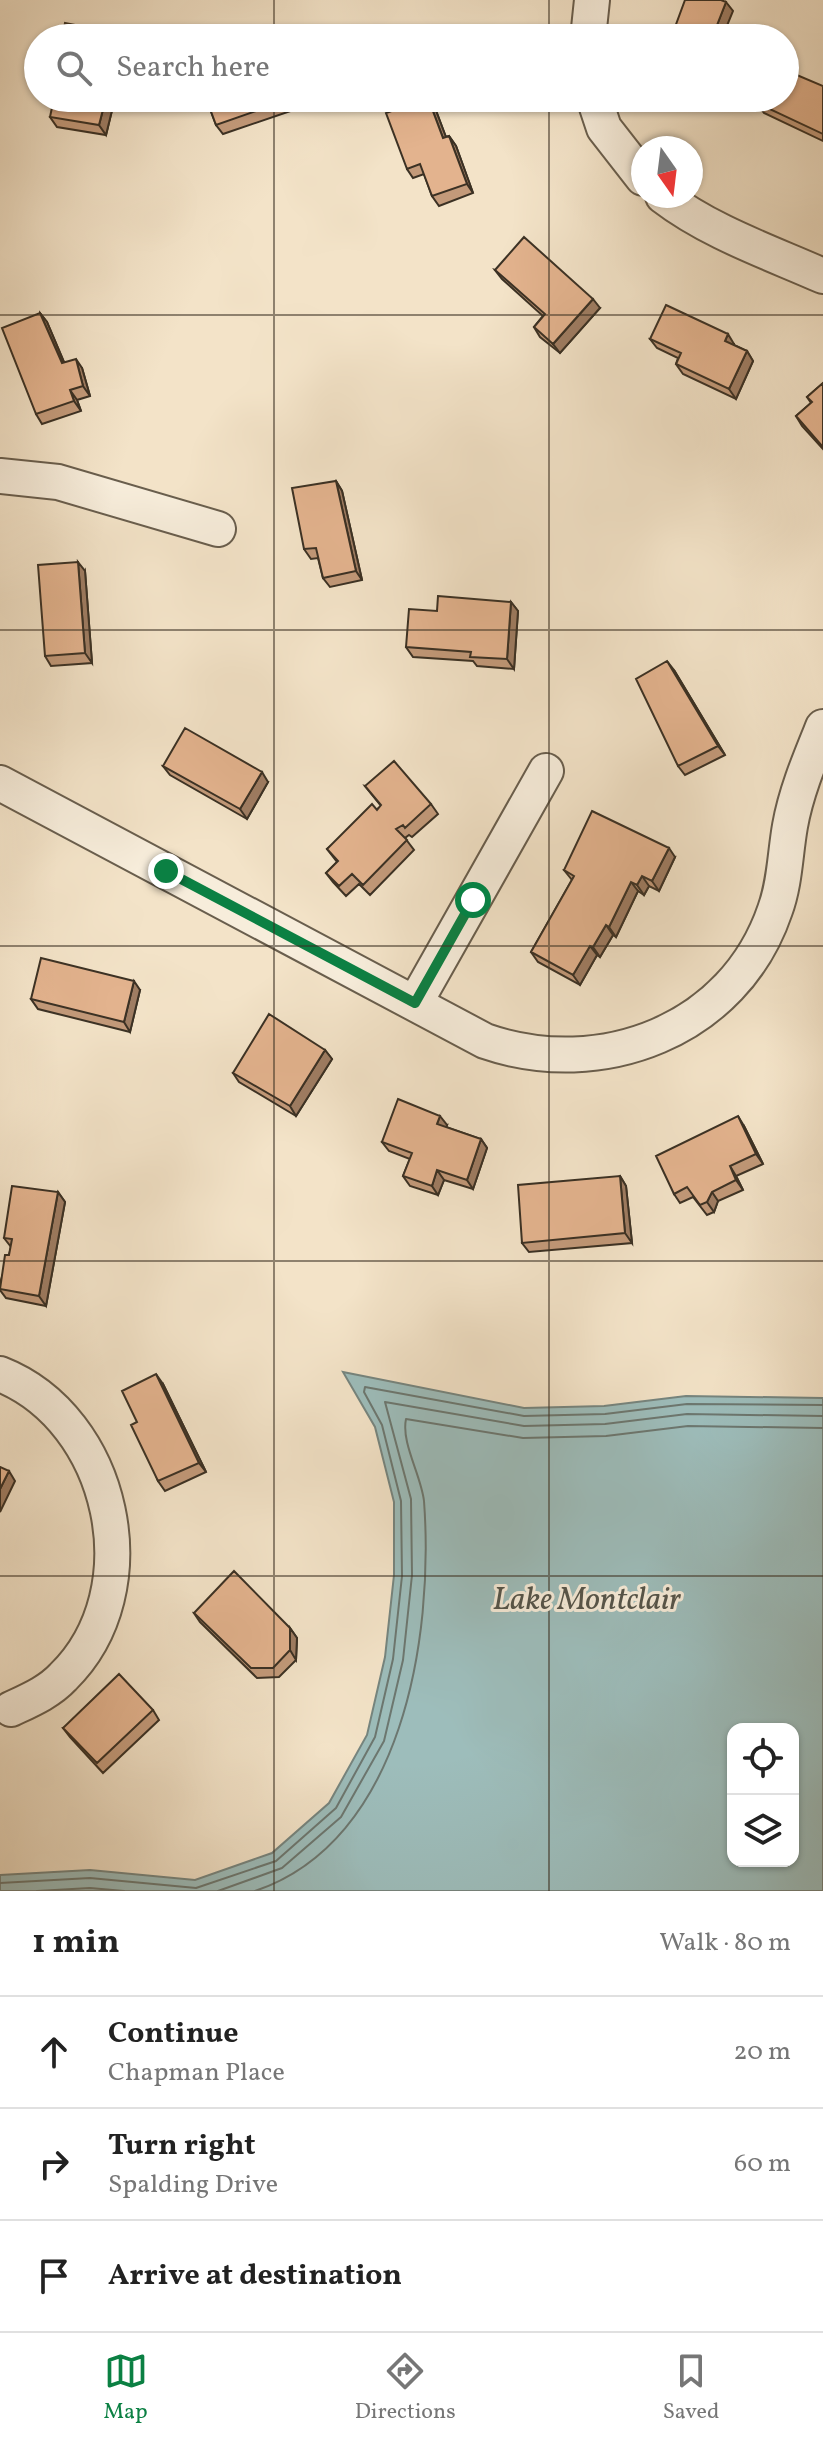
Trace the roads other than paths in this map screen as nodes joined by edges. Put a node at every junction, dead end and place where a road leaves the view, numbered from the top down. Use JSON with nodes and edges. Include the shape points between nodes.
{"nodes":[{"id":1,"x":592,"y":0,"type":"edge"},
{"id":2,"x":589,"y":24,"type":"edge"},
{"id":3,"x":599,"y":112,"type":"edge"},
{"id":4,"x":631,"y":163,"type":"edge"},
{"id":5,"x":682,"y":208,"type":"edge"},
{"id":6,"x":823,"y":276,"type":"edge"},
{"id":7,"x":0,"y":476,"type":"edge"},
{"id":8,"x":218,"y":529,"type":"dead end"},
{"id":9,"x":823,"y":727,"type":"edge"},
{"id":10,"x":546,"y":771,"type":"dead end"},
{"id":11,"x":0,"y":783,"type":"edge"},
{"id":12,"x":415,"y":1003,"type":"junction"},
{"id":13,"x":0,"y":1374,"type":"edge"},
{"id":14,"x":11,"y":1709,"type":"dead end"}],
"edges":[{"from":1,"to":2,"type":"street"},
{"from":3,"to":4,"type":"street","via":[[604,128]]},
{"from":5,"to":6,"type":"street"},
{"from":7,"to":8,"type":"street","via":[[58,482]]},
{"from":9,"to":12,"type":"street","via":[[790,824],[775,911],[756,953],[704,1010],[642,1042],[598,1054],[552,1057],[485,1041]]},
{"from":10,"to":12,"type":"street"},
{"from":11,"to":12,"type":"street"},
{"from":13,"to":14,"type":"street","via":[[20,1382],[51,1407],[77,1437],[97,1472],[109,1509],[113,1547],[102,1613],[82,1653],[40,1696]]}]}
